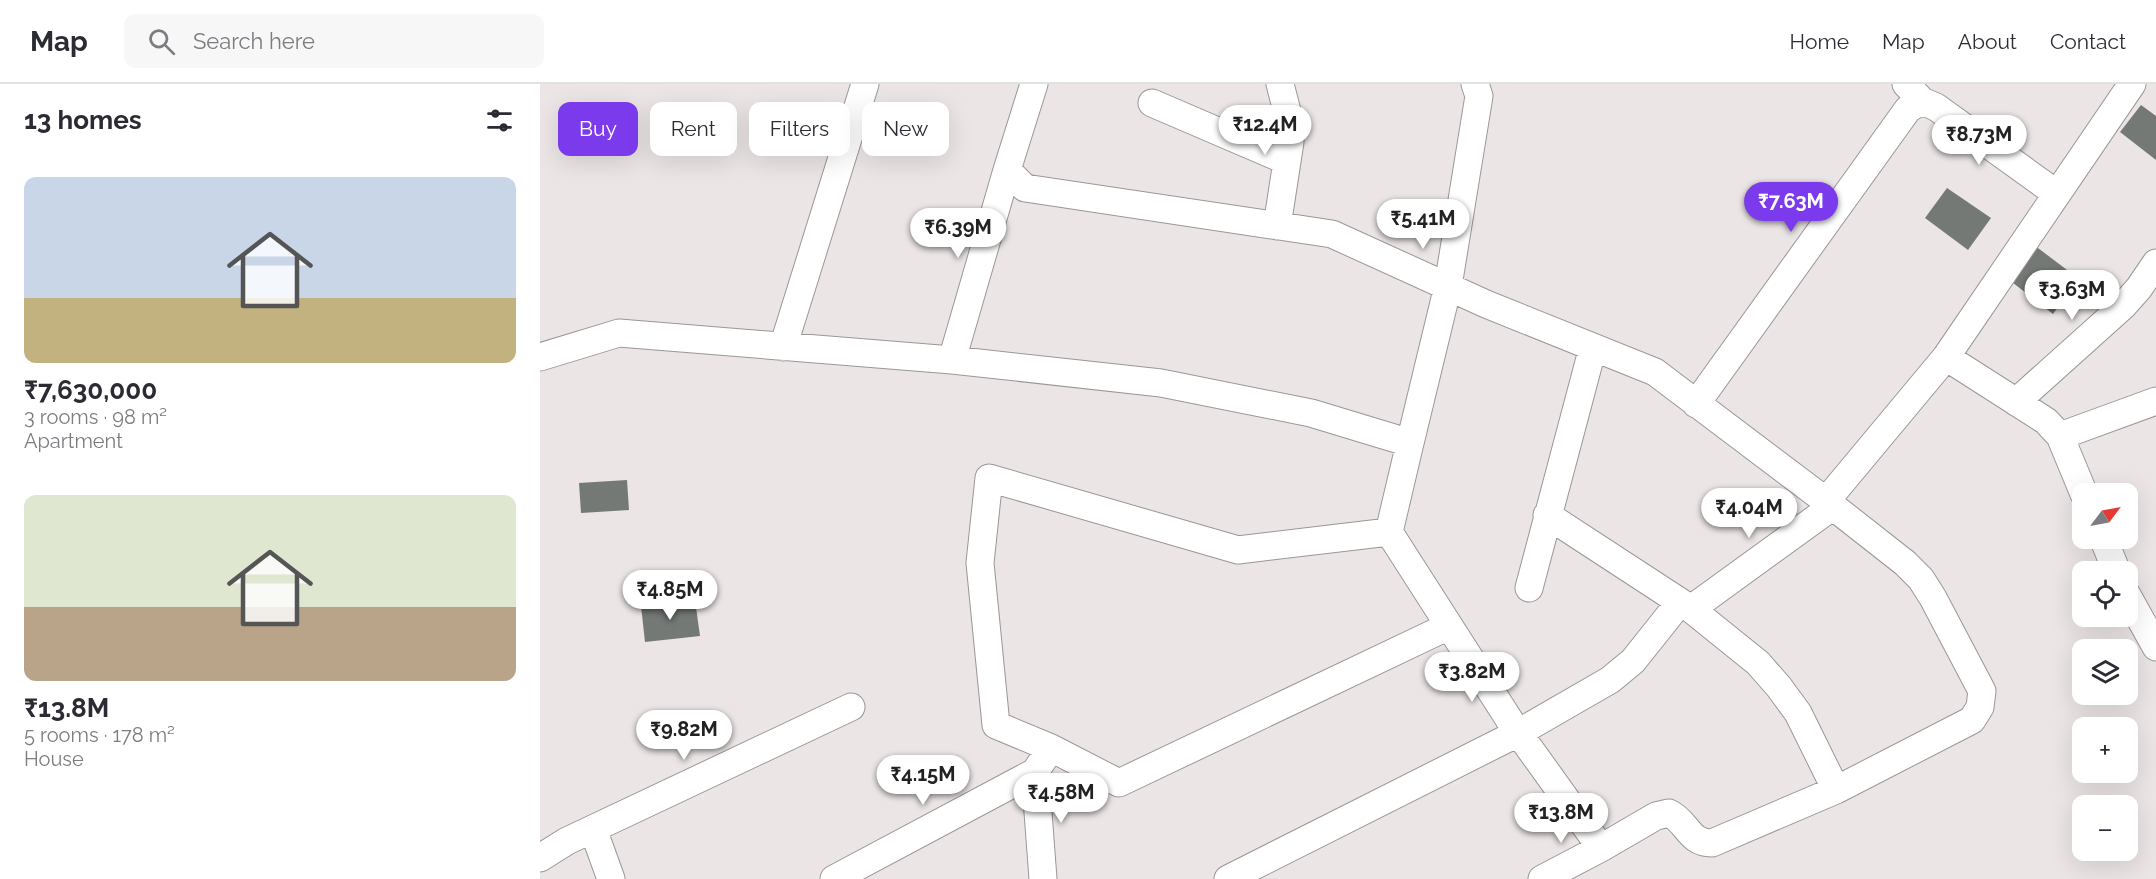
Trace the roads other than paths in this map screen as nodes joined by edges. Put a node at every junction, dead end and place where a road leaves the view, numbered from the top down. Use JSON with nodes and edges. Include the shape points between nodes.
{"nodes":[{"id":1,"x":865,"y":84,"type":"edge"},
{"id":2,"x":1034,"y":84,"type":"edge"},
{"id":3,"x":1281,"y":84,"type":"edge"},
{"id":4,"x":1475,"y":84,"type":"edge"},
{"id":5,"x":2133,"y":84,"type":"edge"},
{"id":6,"x":1914,"y":92,"type":"edge"},
{"id":7,"x":1152,"y":104,"type":"dead end"},
{"id":8,"x":1287,"y":161,"type":"junction"},
{"id":9,"x":1007,"y":170,"type":"junction"},
{"id":10,"x":2057,"y":194,"type":"junction"},
{"id":11,"x":1277,"y":226,"type":"junction"},
{"id":12,"x":2156,"y":263,"type":"edge"},
{"id":13,"x":1448,"y":286,"type":"junction"},
{"id":14,"x":783,"y":347,"type":"junction"},
{"id":15,"x":1593,"y":347,"type":"junction"},
{"id":16,"x":540,"y":357,"type":"edge"},
{"id":17,"x":1946,"y":357,"type":"junction"},
{"id":18,"x":952,"y":360,"type":"junction"},
{"id":19,"x":2156,"y":401,"type":"edge"},
{"id":20,"x":2016,"y":402,"type":"junction"},
{"id":21,"x":1696,"y":404,"type":"junction"},
{"id":22,"x":2060,"y":436,"type":"junction"},
{"id":23,"x":1410,"y":443,"type":"junction"},
{"id":24,"x":2079,"y":483,"type":"edge"},
{"id":25,"x":1830,"y":503,"type":"junction"},
{"id":26,"x":1547,"y":515,"type":"junction"},
{"id":27,"x":1389,"y":532,"type":"junction"},
{"id":28,"x":1529,"y":588,"type":"dead end"},
{"id":29,"x":1685,"y":606,"type":"junction"},
{"id":30,"x":2138,"y":610,"type":"edge"},
{"id":31,"x":1449,"y":626,"type":"junction"},
{"id":32,"x":2151,"y":630,"type":"edge"},
{"id":33,"x":851,"y":707,"type":"dead end"},
{"id":34,"x":1518,"y":733,"type":"junction"},
{"id":35,"x":1052,"y":748,"type":"junction"},
{"id":36,"x":1035,"y":772,"type":"junction"},
{"id":37,"x":1836,"y":790,"type":"junction"},
{"id":38,"x":593,"y":829,"type":"junction"},
{"id":39,"x":1601,"y":848,"type":"junction"},
{"id":40,"x":540,"y":858,"type":"edge"},
{"id":41,"x":611,"y":879,"type":"edge"},
{"id":42,"x":834,"y":879,"type":"edge"},
{"id":43,"x":1043,"y":879,"type":"edge"},
{"id":44,"x":1228,"y":879,"type":"edge"},
{"id":45,"x":1542,"y":879,"type":"edge"}],
"edges":[{"from":1,"to":14,"type":"street"},
{"from":2,"to":9,"type":"street"},
{"from":3,"to":8,"type":"street","via":[[1288,115]]},
{"from":4,"to":13,"type":"street","via":[[1479,96]]},
{"from":5,"to":10,"type":"street"},
{"from":6,"to":10,"type":"street"},
{"from":6,"to":21,"type":"street","via":[[1908,109]]},
{"from":7,"to":8,"type":"street"},
{"from":8,"to":11,"type":"street"},
{"from":9,"to":11,"type":"street","via":[[1025,188]]},
{"from":9,"to":18,"type":"street"},
{"from":10,"to":17,"type":"street"},
{"from":11,"to":13,"type":"street","via":[[1332,234]]},
{"from":12,"to":20,"type":"street","via":[[2123,306]]},
{"from":13,"to":15,"type":"street"},
{"from":13,"to":23,"type":"street"},
{"from":14,"to":16,"type":"street","via":[[619,333]]},
{"from":14,"to":18,"type":"street"},
{"from":15,"to":21,"type":"street","via":[[1655,372]]},
{"from":15,"to":26,"type":"street"},
{"from":17,"to":20,"type":"street"},
{"from":17,"to":25,"type":"street"},
{"from":18,"to":23,"type":"street","via":[[1161,383],[1311,413]]},
{"from":19,"to":22,"type":"street"},
{"from":20,"to":22,"type":"street","via":[[2046,421]]},
{"from":21,"to":25,"type":"street"},
{"from":22,"to":24,"type":"street"},
{"from":23,"to":27,"type":"street"},
{"from":25,"to":29,"type":"street"},
{"from":25,"to":37,"type":"street","via":[[1921,579],[1982,691],[1980,707],[1972,720]]},
{"from":26,"to":28,"type":"street"},
{"from":26,"to":29,"type":"street"},
{"from":27,"to":31,"type":"street"},
{"from":27,"to":35,"type":"street","via":[[1238,550],[989,478],[980,563],[996,725]]},
{"from":29,"to":34,"type":"street","via":[[1622,672]]},
{"from":29,"to":37,"type":"street","via":[[1758,663],[1779,687],[1798,713]]},
{"from":30,"to":32,"type":"street"},
{"from":31,"to":34,"type":"street"},
{"from":31,"to":35,"type":"street","via":[[1119,783]]},
{"from":33,"to":38,"type":"street"},
{"from":34,"to":39,"type":"street"},
{"from":34,"to":44,"type":"street"},
{"from":35,"to":36,"type":"street"},
{"from":36,"to":42,"type":"street"},
{"from":36,"to":43,"type":"street"},
{"from":37,"to":39,"type":"street","via":[[1712,843],[1695,840],[1678,817],[1669,813],[1656,816]]},
{"from":38,"to":40,"type":"street"},
{"from":38,"to":41,"type":"street"},
{"from":39,"to":45,"type":"street"}]}
